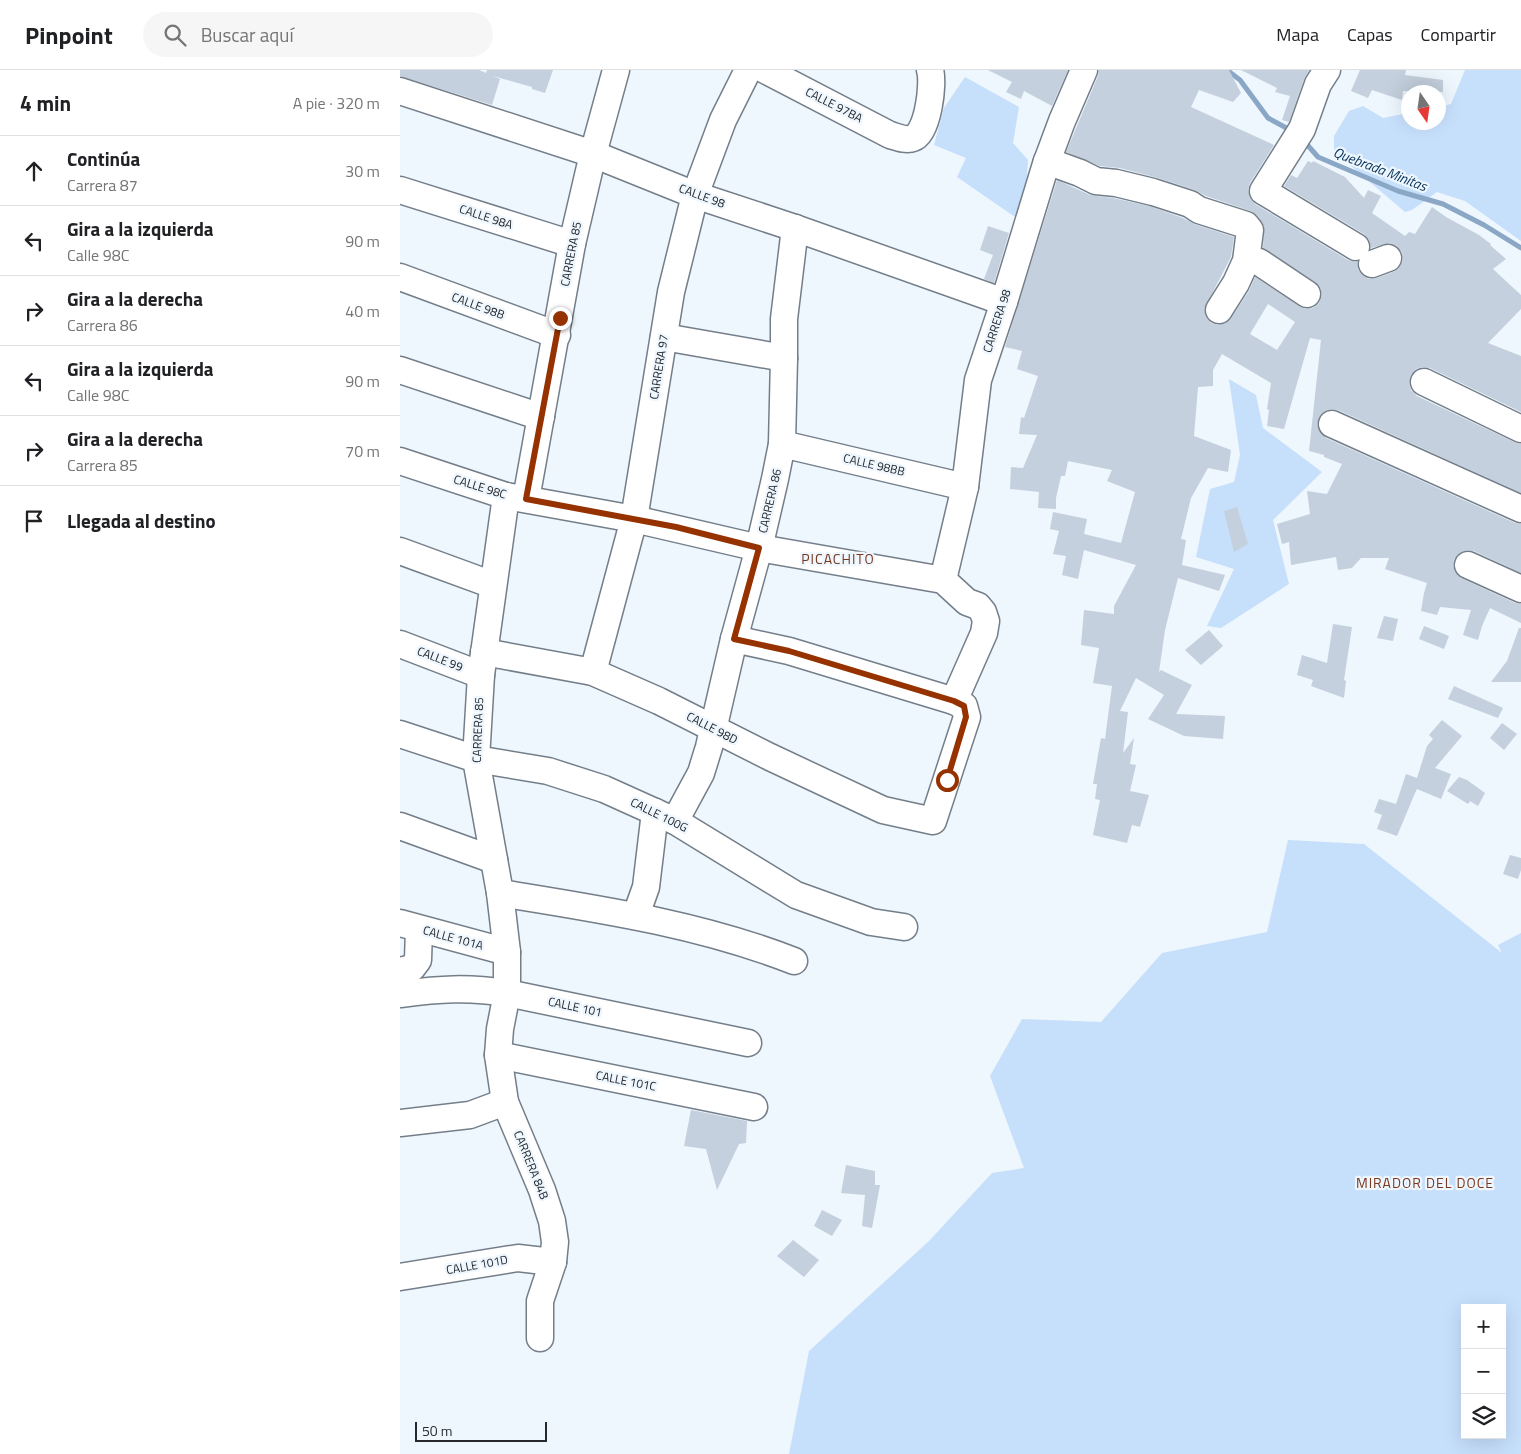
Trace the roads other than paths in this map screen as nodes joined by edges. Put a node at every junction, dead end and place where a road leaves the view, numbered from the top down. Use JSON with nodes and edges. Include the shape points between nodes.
{"nodes":[{"id":1,"x":616,"y":70,"type":"edge"},
{"id":2,"x":748,"y":70,"type":"edge"},
{"id":3,"x":766,"y":70,"type":"edge"},
{"id":4,"x":930,"y":70,"type":"edge"},
{"id":5,"x":1084,"y":70,"type":"edge"},
{"id":6,"x":1327,"y":70,"type":"edge"},
{"id":7,"x":400,"y":91,"type":"edge"},
{"id":8,"x":593,"y":154,"type":"junction"},
{"id":9,"x":1047,"y":161,"type":"junction"},
{"id":10,"x":400,"y":190,"type":"edge"},
{"id":11,"x":1263,"y":191,"type":"junction"},
{"id":12,"x":695,"y":195,"type":"junction"},
{"id":13,"x":1246,"y":225,"type":"junction"},
{"id":14,"x":794,"y":228,"type":"junction"},
{"id":15,"x":572,"y":244,"type":"junction"},
{"id":16,"x":1372,"y":256,"type":"dead end"},
{"id":17,"x":1259,"y":262,"type":"dead end"},
{"id":18,"x":400,"y":277,"type":"edge"},
{"id":19,"x":1307,"y":294,"type":"dead end"},
{"id":20,"x":1004,"y":302,"type":"junction"},
{"id":21,"x":1219,"y":310,"type":"dead end"},
{"id":22,"x":557,"y":335,"type":"junction"},
{"id":23,"x":664,"y":337,"type":"junction"},
{"id":24,"x":784,"y":358,"type":"junction"},
{"id":25,"x":400,"y":370,"type":"edge"},
{"id":26,"x":1424,"y":382,"type":"dead end"},
{"id":27,"x":541,"y":417,"type":"junction"},
{"id":28,"x":1332,"y":424,"type":"dead end"},
{"id":29,"x":1521,"y":429,"type":"edge"},
{"id":30,"x":782,"y":444,"type":"junction"},
{"id":31,"x":400,"y":461,"type":"edge"},
{"id":32,"x":965,"y":487,"type":"junction"},
{"id":33,"x":516,"y":497,"type":"junction"},
{"id":34,"x":1521,"y":509,"type":"edge"},
{"id":35,"x":634,"y":518,"type":"junction"},
{"id":36,"x":759,"y":548,"type":"junction"},
{"id":37,"x":400,"y":551,"type":"edge"},
{"id":38,"x":1468,"y":565,"type":"dead end"},
{"id":39,"x":943,"y":580,"type":"junction"},
{"id":40,"x":493,"y":585,"type":"junction"},
{"id":41,"x":1521,"y":589,"type":"edge"},
{"id":42,"x":734,"y":639,"type":"junction"},
{"id":43,"x":400,"y":644,"type":"edge"},
{"id":44,"x":483,"y":663,"type":"junction"},
{"id":45,"x":593,"y":672,"type":"junction"},
{"id":46,"x":954,"y":701,"type":"junction"},
{"id":47,"x":714,"y":729,"type":"junction"},
{"id":48,"x":400,"y":734,"type":"edge"},
{"id":49,"x":476,"y":759,"type":"junction"},
{"id":50,"x":665,"y":817,"type":"junction"},
{"id":51,"x":400,"y":826,"type":"edge"},
{"id":52,"x":494,"y":860,"type":"junction"},
{"id":53,"x":500,"y":892,"type":"junction"},
{"id":54,"x":636,"y":915,"type":"junction"},
{"id":55,"x":409,"y":926,"type":"edge"},
{"id":56,"x":904,"y":927,"type":"dead end"},
{"id":57,"x":507,"y":952,"type":"junction"},
{"id":58,"x":794,"y":961,"type":"dead end"},
{"id":59,"x":400,"y":971,"type":"edge"},
{"id":60,"x":507,"y":993,"type":"junction"},
{"id":61,"x":400,"y":994,"type":"edge"},
{"id":62,"x":748,"y":1043,"type":"dead end"},
{"id":63,"x":498,"y":1055,"type":"junction"},
{"id":64,"x":505,"y":1102,"type":"junction"},
{"id":65,"x":754,"y":1107,"type":"dead end"},
{"id":66,"x":400,"y":1123,"type":"edge"},
{"id":67,"x":554,"y":1262,"type":"junction"},
{"id":68,"x":400,"y":1277,"type":"edge"},
{"id":69,"x":540,"y":1338,"type":"dead end"}],
"edges":[{"from":1,"to":8,"type":"street","name":"CARRERA 85"},
{"from":2,"to":12,"type":"street","name":"CARRERA 97","via":[[723,120]]},
{"from":3,"to":4,"type":"street","name":"CALLE 97BA","via":[[903,139],[914,138],[926,123],[932,78]]},
{"from":5,"to":9,"type":"street","name":"CARRERA 98"},
{"from":6,"to":11,"type":"street","via":[[1318,84],[1302,129]]},
{"from":7,"to":8,"type":"street","name":"CALLE 98"},
{"from":8,"to":12,"type":"street","name":"CALLE 98"},
{"from":8,"to":15,"type":"street","name":"CARRERA 85"},
{"from":9,"to":13,"type":"street","via":[[1096,181],[1153,192]]},
{"from":9,"to":20,"type":"street","name":"CARRERA 98"},
{"from":10,"to":15,"type":"street","name":"CALLE 98A"},
{"from":11,"to":13,"type":"street"},
{"from":11,"to":16,"type":"street"},
{"from":12,"to":14,"type":"street","name":"CALLE 98"},
{"from":12,"to":23,"type":"street","name":"CARRERA 97","via":[[671,292]]},
{"from":13,"to":21,"type":"street","via":[[1250,230],[1246,261]]},
{"from":14,"to":20,"type":"street","name":"CALLE 98"},
{"from":14,"to":24,"type":"street","name":"CARRERA 86","via":[[784,319]]},
{"from":15,"to":22,"type":"street","name":"CARRERA 85"},
{"from":17,"to":19,"type":"street"},
{"from":18,"to":22,"type":"street","name":"CALLE 98B"},
{"from":20,"to":32,"type":"street","name":"CARRERA 98","via":[[978,380]]},
{"from":22,"to":27,"type":"street","name":"CARRERA 85"},
{"from":23,"to":24,"type":"street"},
{"from":23,"to":35,"type":"street","name":"CARRERA 97"},
{"from":24,"to":30,"type":"street","name":"CARRERA 86"},
{"from":25,"to":27,"type":"street"},
{"from":26,"to":29,"type":"street"},
{"from":27,"to":33,"type":"street","name":"CARRERA 85"},
{"from":28,"to":34,"type":"street"},
{"from":30,"to":32,"type":"street","name":"CALLE 98BB"},
{"from":30,"to":36,"type":"street","name":"CARRERA 86"},
{"from":31,"to":33,"type":"street","name":"CALLE 98C"},
{"from":32,"to":39,"type":"street","name":"CARRERA 98"},
{"from":33,"to":35,"type":"street","name":"CALLE 98C"},
{"from":33,"to":40,"type":"street","name":"CARRERA 85"},
{"from":35,"to":36,"type":"street","name":"CALLE 98C"},
{"from":35,"to":45,"type":"street","name":"CARRERA 97"},
{"from":36,"to":39,"type":"street","name":"CALLE 98C"},
{"from":36,"to":42,"type":"street","name":"CARRERA 86"},
{"from":37,"to":40,"type":"street"},
{"from":38,"to":41,"type":"street"},
{"from":39,"to":46,"type":"street","via":[[967,602],[978,606],[986,621],[984,633]]},
{"from":40,"to":44,"type":"street","name":"CARRERA 85"},
{"from":42,"to":46,"type":"street","via":[[789,651]]},
{"from":42,"to":47,"type":"street","name":"CARRERA 86"},
{"from":43,"to":44,"type":"street","name":"CALLE 99"},
{"from":44,"to":45,"type":"street","name":"CALLE 98D"},
{"from":44,"to":49,"type":"street","name":"CARRERA 85"},
{"from":45,"to":47,"type":"street","name":"CALLE 98D"},
{"from":46,"to":47,"type":"street","name":"CALLE 98D","via":[[964,706],[966,717],[933,822],[884,810]]},
{"from":47,"to":50,"type":"street","name":"CARRERA 86","via":[[700,773]]},
{"from":48,"to":49,"type":"street","name":"CALLE 100G"},
{"from":49,"to":50,"type":"street","name":"CALLE 100G","via":[[548,771],[604,789]]},
{"from":49,"to":52,"type":"street","name":"CARRERA 85"},
{"from":50,"to":54,"type":"street"},
{"from":50,"to":56,"type":"street","name":"CALLE 100G","via":[[796,895],[871,922]]},
{"from":51,"to":52,"type":"street"},
{"from":52,"to":53,"type":"street","name":"CARRERA 85"},
{"from":53,"to":54,"type":"street"},
{"from":53,"to":57,"type":"street","name":"CARRERA 85"},
{"from":54,"to":58,"type":"street","via":[[753,945]]},
{"from":55,"to":57,"type":"street","name":"CALLE 101A"},
{"from":55,"to":59,"type":"street","via":[[418,960],[412,968]]},
{"from":57,"to":60,"type":"street","name":"CARRERA 85"},
{"from":60,"to":61,"type":"street","name":"CALLE 101","via":[[459,988]]},
{"from":60,"to":62,"type":"street","name":"CALLE 101"},
{"from":60,"to":63,"type":"street","name":"CARRERA 84B"},
{"from":63,"to":64,"type":"street","name":"CARRERA 84B"},
{"from":63,"to":65,"type":"street","name":"CALLE 101C"},
{"from":64,"to":66,"type":"street","via":[[470,1115]]},
{"from":64,"to":67,"type":"street","name":"CARRERA 84B","via":[[552,1221]]},
{"from":67,"to":68,"type":"street","name":"CALLE 101D","via":[[518,1258]]},
{"from":67,"to":69,"type":"street","name":"CARRERA 84B","via":[[540,1301]]}]}
